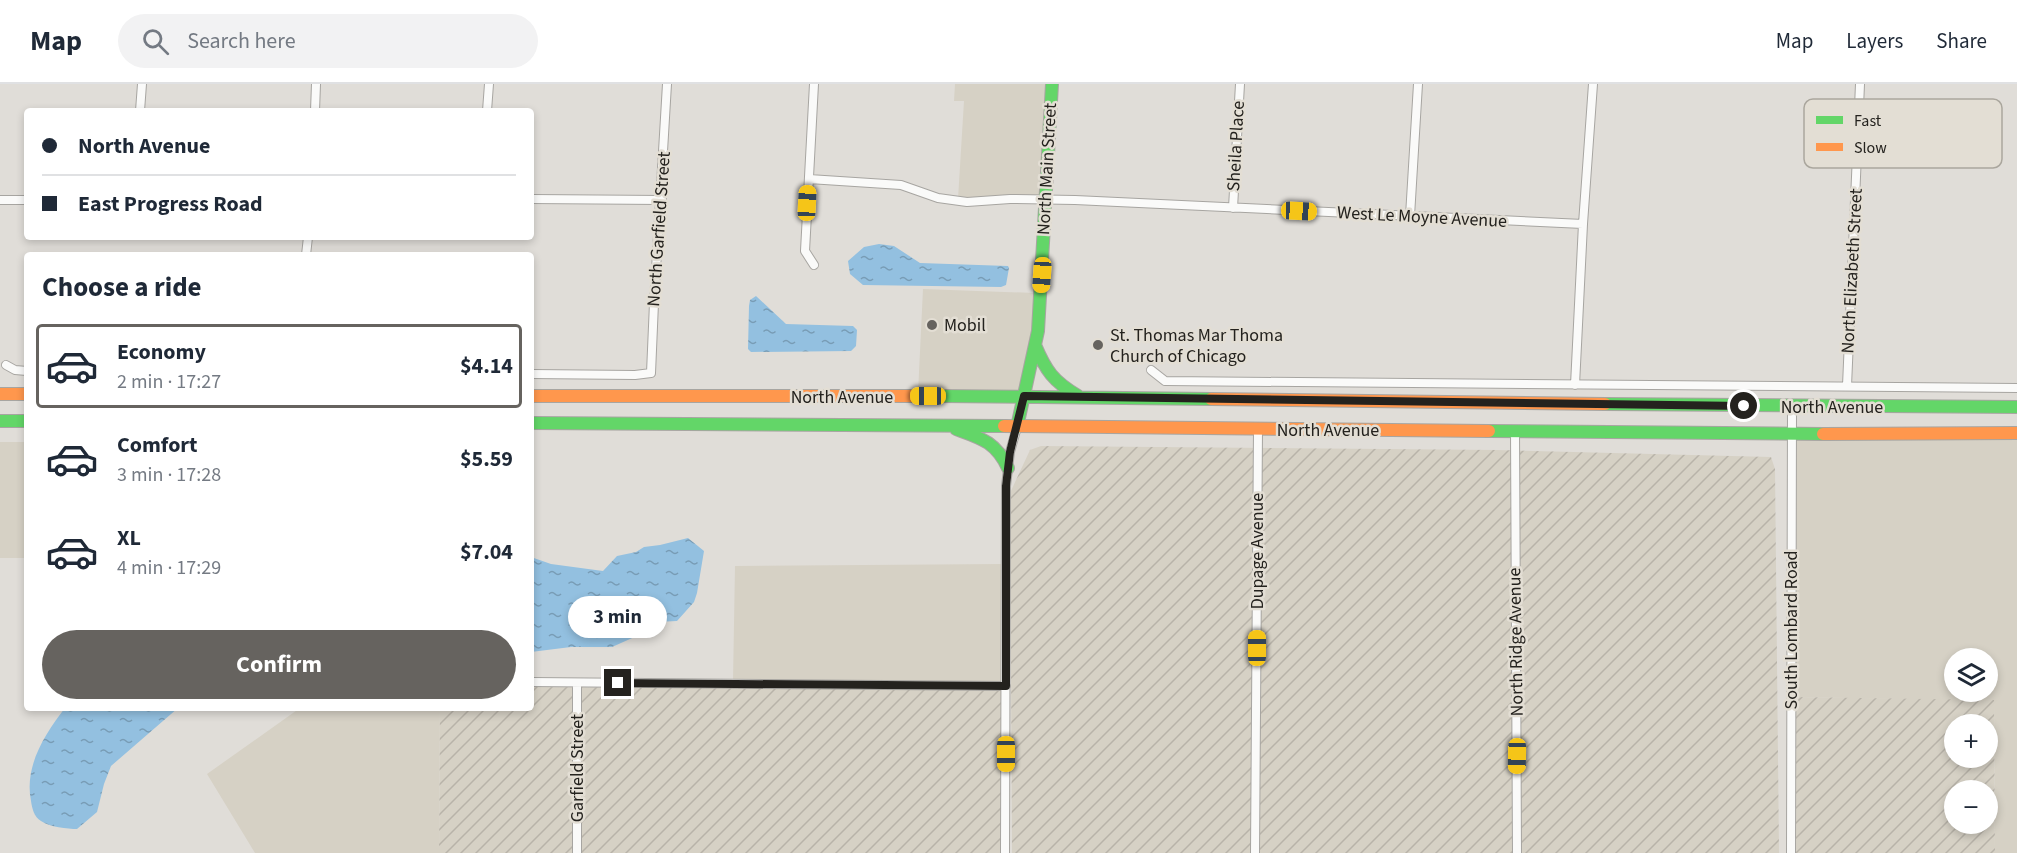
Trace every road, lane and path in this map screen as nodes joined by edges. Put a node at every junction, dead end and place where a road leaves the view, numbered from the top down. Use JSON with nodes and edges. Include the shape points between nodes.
{"nodes":[{"id":1,"x":142,"y":84,"type":"edge"},
{"id":2,"x":316,"y":84,"type":"edge"},
{"id":3,"x":489,"y":84,"type":"edge"},
{"id":4,"x":667,"y":84,"type":"edge"},
{"id":5,"x":814,"y":84,"type":"edge"},
{"id":6,"x":1052,"y":84,"type":"edge"},
{"id":7,"x":1240,"y":84,"type":"edge"},
{"id":8,"x":1418,"y":84,"type":"edge"},
{"id":9,"x":1593,"y":84,"type":"edge"},
{"id":10,"x":1860,"y":84,"type":"edge"},
{"id":11,"x":1859,"y":99,"type":"edge"},
{"id":12,"x":140,"y":108,"type":"edge"},
{"id":13,"x":315,"y":108,"type":"edge"},
{"id":14,"x":487,"y":108,"type":"edge"},
{"id":15,"x":1856,"y":168,"type":"edge"},
{"id":16,"x":809,"y":179,"type":"junction"},
{"id":17,"x":534,"y":199,"type":"edge"},
{"id":18,"x":0,"y":200,"type":"edge"},
{"id":19,"x":24,"y":200,"type":"edge"},
{"id":20,"x":662,"y":200,"type":"junction"},
{"id":21,"x":1045,"y":200,"type":"junction"},
{"id":22,"x":1233,"y":208,"type":"junction"},
{"id":23,"x":1410,"y":216,"type":"junction"},
{"id":24,"x":1583,"y":224,"type":"junction"},
{"id":25,"x":814,"y":265,"type":"dead end"},
{"id":26,"x":1035,"y":345,"type":"junction"},
{"id":27,"x":6,"y":366,"type":"dead end"},
{"id":28,"x":24,"y":370,"type":"edge"},
{"id":29,"x":1151,"y":370,"type":"dead end"},
{"id":30,"x":534,"y":374,"type":"edge"},
{"id":31,"x":1575,"y":385,"type":"junction"},
{"id":32,"x":1847,"y":386,"type":"junction"},
{"id":33,"x":2017,"y":388,"type":"edge"},
{"id":34,"x":0,"y":394,"type":"edge"},
{"id":35,"x":24,"y":394,"type":"edge"},
{"id":36,"x":534,"y":396,"type":"edge"},
{"id":37,"x":1024,"y":396,"type":"junction"},
{"id":38,"x":1079,"y":397,"type":"junction"},
{"id":39,"x":1792,"y":407,"type":"junction"},
{"id":40,"x":2017,"y":407,"type":"edge"},
{"id":41,"x":0,"y":421,"type":"edge"},
{"id":42,"x":24,"y":421,"type":"edge"},
{"id":43,"x":534,"y":423,"type":"edge"},
{"id":44,"x":949,"y":426,"type":"junction"},
{"id":45,"x":1017,"y":427,"type":"junction"},
{"id":46,"x":1258,"y":429,"type":"junction"},
{"id":47,"x":1515,"y":430,"type":"junction"},
{"id":48,"x":2017,"y":433,"type":"edge"},
{"id":49,"x":1791,"y":434,"type":"junction"},
{"id":50,"x":1008,"y":468,"type":"junction"},
{"id":51,"x":534,"y":682,"type":"edge"},
{"id":52,"x":577,"y":683,"type":"junction"},
{"id":53,"x":1006,"y":686,"type":"junction"},
{"id":54,"x":577,"y":853,"type":"edge"},
{"id":55,"x":1005,"y":853,"type":"edge"},
{"id":56,"x":1256,"y":853,"type":"edge"},
{"id":57,"x":1516,"y":853,"type":"edge"},
{"id":58,"x":1791,"y":853,"type":"edge"}],
"edges":[{"from":1,"to":12,"type":"street"},
{"from":2,"to":13,"type":"street"},
{"from":3,"to":14,"type":"street"},
{"from":4,"to":20,"type":"street","name":"North Garfield Street"},
{"from":5,"to":16,"type":"street"},
{"from":6,"to":21,"type":"main road","name":"North Main Street"},
{"from":7,"to":22,"type":"street","name":"Sheila Place"},
{"from":8,"to":23,"type":"street"},
{"from":9,"to":24,"type":"street"},
{"from":10,"to":11,"type":"street","name":"North Elizabeth Street"},
{"from":15,"to":32,"type":"street","name":"North Elizabeth Street"},
{"from":16,"to":21,"type":"street","name":"West Le Moyne Avenue","via":[[901,185],[938,198],[967,202]]},
{"from":16,"to":25,"type":"street","via":[[805,251]]},
{"from":17,"to":20,"type":"street"},
{"from":18,"to":19,"type":"street"},
{"from":20,"to":30,"type":"street","name":"North Garfield Street","via":[[651,373]]},
{"from":21,"to":22,"type":"street","name":"West Le Moyne Avenue"},
{"from":21,"to":26,"type":"main road","name":"North Main Street"},
{"from":22,"to":23,"type":"street","name":"West Le Moyne Avenue"},
{"from":23,"to":24,"type":"street","name":"West Le Moyne Avenue"},
{"from":24,"to":31,"type":"street"},
{"from":26,"to":37,"type":"main road","name":"North Main Street"},
{"from":26,"to":38,"type":"main road","via":[[1054,383]]},
{"from":27,"to":28,"type":"street"},
{"from":29,"to":31,"type":"street","name":"North Avenue","via":[[1165,381]]},
{"from":31,"to":32,"type":"street","name":"North Avenue"},
{"from":32,"to":33,"type":"street","name":"North Avenue"},
{"from":34,"to":35,"type":"main road"},
{"from":36,"to":37,"type":"main road","name":"North Avenue"},
{"from":37,"to":38,"type":"main road","name":"North Avenue"},
{"from":37,"to":45,"type":"main road","name":"North Main Street"},
{"from":38,"to":39,"type":"main road","name":"North Avenue"},
{"from":39,"to":40,"type":"main road","name":"North Avenue"},
{"from":39,"to":49,"type":"street","name":"South Lombard Road"},
{"from":41,"to":42,"type":"main road"},
{"from":43,"to":44,"type":"main road","name":"North Avenue"},
{"from":44,"to":45,"type":"main road","name":"North Avenue"},
{"from":44,"to":50,"type":"main road","via":[[996,446]]},
{"from":45,"to":46,"type":"main road","name":"North Avenue"},
{"from":45,"to":50,"type":"street"},
{"from":46,"to":47,"type":"main road","name":"North Avenue"},
{"from":46,"to":56,"type":"street","name":"Dupage Avenue"},
{"from":47,"to":49,"type":"main road","name":"North Avenue"},
{"from":47,"to":57,"type":"street","name":"North Ridge Avenue"},
{"from":48,"to":49,"type":"main road","name":"North Avenue"},
{"from":49,"to":58,"type":"street","name":"South Lombard Road"},
{"from":50,"to":53,"type":"street"},
{"from":51,"to":52,"type":"street"},
{"from":52,"to":53,"type":"street"},
{"from":52,"to":54,"type":"street","name":"Garfield Street"},
{"from":53,"to":55,"type":"street"}]}
